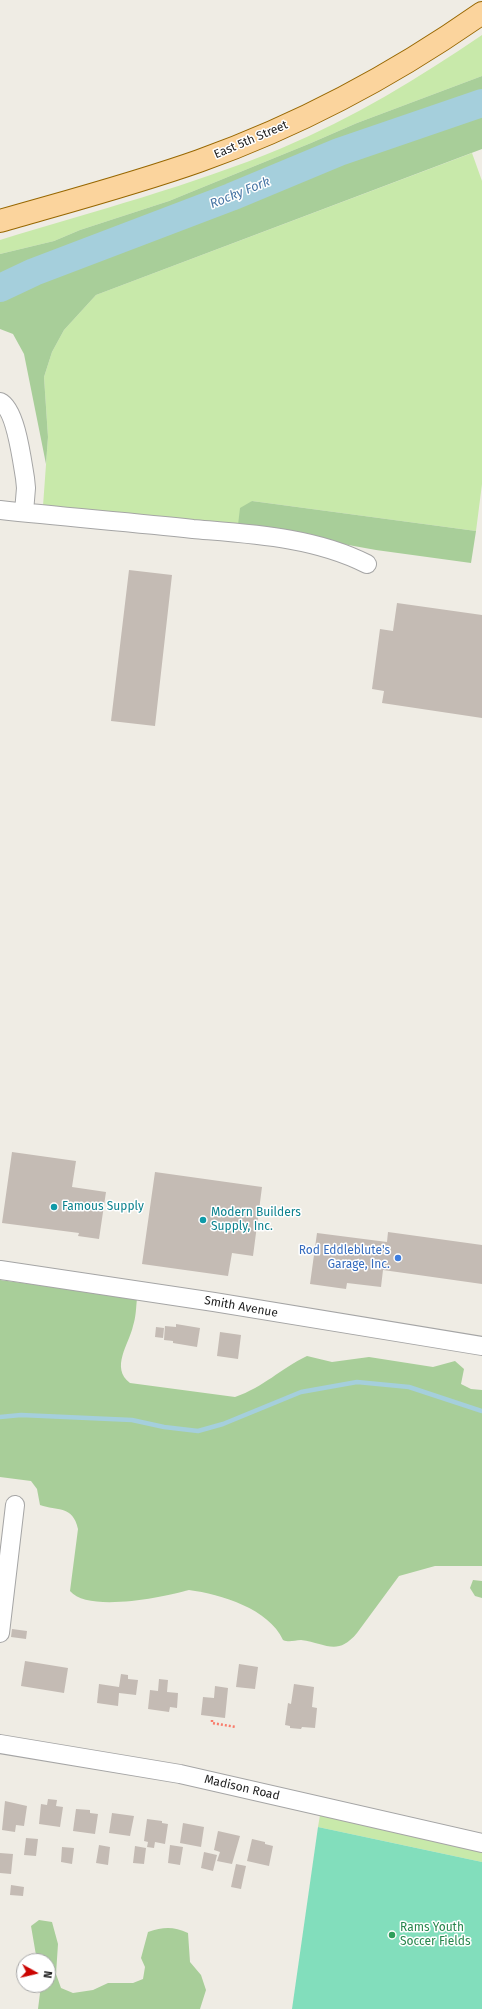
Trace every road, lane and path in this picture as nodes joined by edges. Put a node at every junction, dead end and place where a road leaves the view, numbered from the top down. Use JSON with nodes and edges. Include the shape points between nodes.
{"nodes":[{"id":1,"x":482,"y":13,"type":"edge"},
{"id":2,"x":0,"y":221,"type":"edge"},
{"id":3,"x":0,"y":402,"type":"edge"},
{"id":4,"x":0,"y":510,"type":"edge"},
{"id":5,"x":24,"y":512,"type":"junction"},
{"id":6,"x":367,"y":564,"type":"dead end"},
{"id":7,"x":0,"y":1270,"type":"edge"},
{"id":8,"x":482,"y":1346,"type":"edge"},
{"id":9,"x":15,"y":1505,"type":"dead end"},
{"id":10,"x":0,"y":1633,"type":"edge"},
{"id":11,"x":212,"y":1720,"type":"dead end"},
{"id":12,"x":236,"y":1727,"type":"dead end"},
{"id":13,"x":0,"y":1744,"type":"edge"},
{"id":14,"x":482,"y":1843,"type":"edge"}],
"edges":[{"from":1,"to":2,"type":"main road","name":"East 5th Street","via":[[382,77],[263,135],[169,171]]},
{"from":3,"to":5,"type":"street","via":[[13,419],[25,478]]},
{"from":4,"to":5,"type":"street"},
{"from":5,"to":6,"type":"street","via":[[253,535],[332,549]]},
{"from":7,"to":8,"type":"street","name":"Smith Avenue"},
{"from":9,"to":10,"type":"street"},
{"from":11,"to":12,"type":"path","via":[[212,1723]]},
{"from":13,"to":14,"type":"street","name":"Madison Road","via":[[180,1774]]}]}
